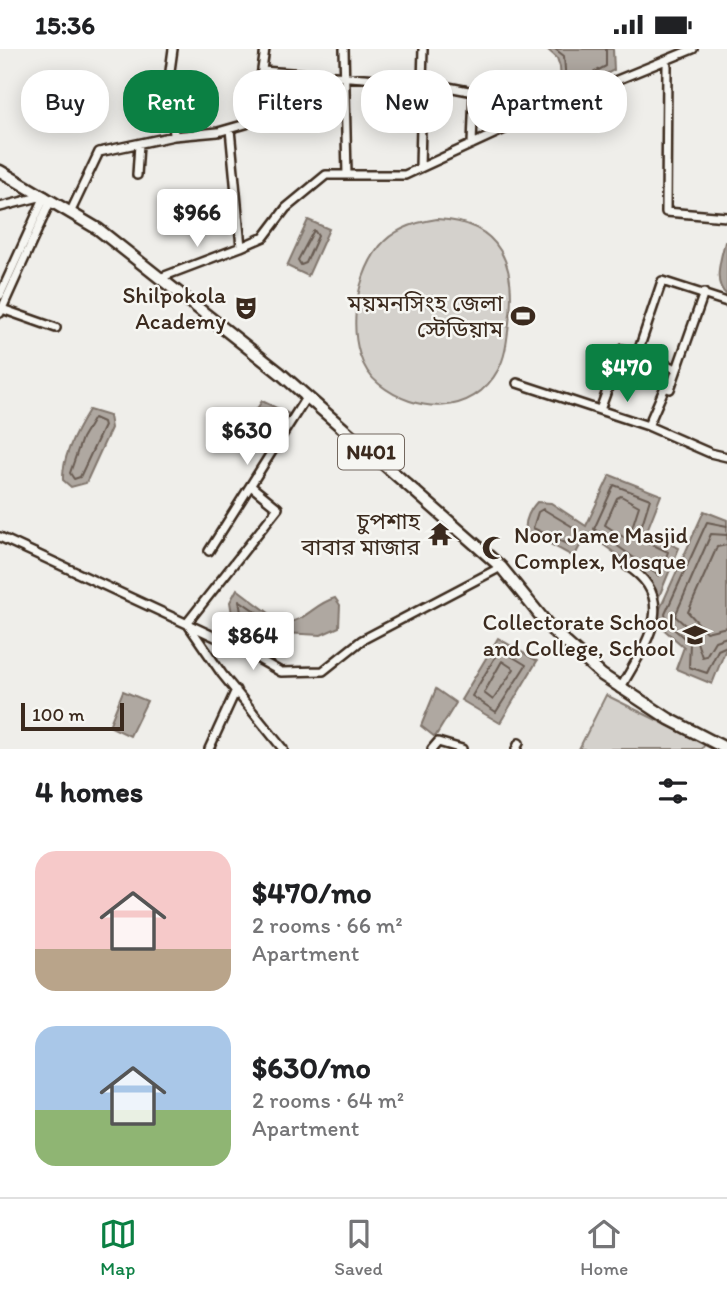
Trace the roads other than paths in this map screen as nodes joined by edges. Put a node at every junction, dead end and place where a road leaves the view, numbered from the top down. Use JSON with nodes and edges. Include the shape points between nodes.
{"nodes":[{"id":1,"x":173,"y":49,"type":"edge"},
{"id":2,"x":265,"y":49,"type":"edge"},
{"id":3,"x":344,"y":49,"type":"edge"},
{"id":4,"x":423,"y":49,"type":"edge"},
{"id":5,"x":693,"y":49,"type":"edge"},
{"id":6,"x":667,"y":66,"type":"dead end"},
{"id":7,"x":262,"y":70,"type":"edge"},
{"id":8,"x":345,"y":70,"type":"edge"},
{"id":9,"x":422,"y":70,"type":"edge"},
{"id":10,"x":233,"y":128,"type":"edge"},
{"id":11,"x":230,"y":129,"type":"junction"},
{"id":12,"x":346,"y":133,"type":"edge"},
{"id":13,"x":421,"y":133,"type":"edge"},
{"id":14,"x":472,"y":133,"type":"edge"},
{"id":15,"x":174,"y":136,"type":"junction"},
{"id":16,"x":139,"y":143,"type":"junction"},
{"id":17,"x":472,"y":144,"type":"junction"},
{"id":18,"x":420,"y":167,"type":"junction"},
{"id":19,"x":0,"y":171,"type":"edge"},
{"id":20,"x":137,"y":175,"type":"dead end"},
{"id":21,"x":347,"y":175,"type":"junction"},
{"id":22,"x":46,"y":197,"type":"junction"},
{"id":23,"x":0,"y":208,"type":"edge"},
{"id":24,"x":71,"y":211,"type":"junction"},
{"id":25,"x":727,"y":217,"type":"edge"},
{"id":26,"x":241,"y":247,"type":"junction"},
{"id":27,"x":21,"y":257,"type":"junction"},
{"id":28,"x":162,"y":277,"type":"junction"},
{"id":29,"x":704,"y":293,"type":"junction"},
{"id":30,"x":0,"y":295,"type":"edge"},
{"id":31,"x":727,"y":302,"type":"edge"},
{"id":32,"x":1,"y":311,"type":"edge"},
{"id":33,"x":56,"y":328,"type":"dead end"},
{"id":34,"x":637,"y":355,"type":"junction"},
{"id":35,"x":677,"y":369,"type":"junction"},
{"id":36,"x":517,"y":383,"type":"dead end"},
{"id":37,"x":307,"y":396,"type":"junction"},
{"id":38,"x":600,"y":410,"type":"junction"},
{"id":39,"x":648,"y":426,"type":"junction"},
{"id":40,"x":727,"y":457,"type":"edge"},
{"id":41,"x":251,"y":486,"type":"junction"},
{"id":42,"x":0,"y":537,"type":"edge"},
{"id":43,"x":209,"y":551,"type":"dead end"},
{"id":44,"x":627,"y":566,"type":"dead end"},
{"id":45,"x":501,"y":567,"type":"junction"},
{"id":46,"x":187,"y":623,"type":"junction"},
{"id":47,"x":621,"y":689,"type":"junction"},
{"id":48,"x":236,"y":690,"type":"junction"},
{"id":49,"x":209,"y":749,"type":"edge"},
{"id":50,"x":283,"y":749,"type":"edge"},
{"id":51,"x":432,"y":749,"type":"edge"},
{"id":52,"x":462,"y":749,"type":"edge"},
{"id":53,"x":727,"y":749,"type":"edge"}],
"edges":[{"from":1,"to":15,"type":"street"},
{"from":2,"to":7,"type":"street"},
{"from":3,"to":8,"type":"street"},
{"from":4,"to":9,"type":"street"},
{"from":5,"to":17,"type":"street"},
{"from":6,"to":25,"type":"street","via":[[666,212]]},
{"from":10,"to":11,"type":"street"},
{"from":11,"to":15,"type":"street"},
{"from":11,"to":26,"type":"street"},
{"from":12,"to":21,"type":"street"},
{"from":13,"to":18,"type":"street"},
{"from":14,"to":17,"type":"street"},
{"from":15,"to":16,"type":"street"},
{"from":16,"to":20,"type":"street"},
{"from":16,"to":24,"type":"street","via":[[99,152]]},
{"from":17,"to":18,"type":"street"},
{"from":18,"to":21,"type":"street","via":[[405,174]]},
{"from":19,"to":22,"type":"highway","number":"N401"},
{"from":21,"to":26,"type":"street","via":[[326,174],[286,208],[264,237]]},
{"from":22,"to":23,"type":"street"},
{"from":22,"to":24,"type":"highway","number":"N401"},
{"from":22,"to":27,"type":"street"},
{"from":24,"to":28,"type":"highway","number":"N401"},
{"from":26,"to":28,"type":"street"},
{"from":27,"to":30,"type":"street"},
{"from":27,"to":32,"type":"street"},
{"from":28,"to":37,"type":"highway","number":"N401"},
{"from":29,"to":31,"type":"street"},
{"from":29,"to":34,"type":"street","via":[[662,281]]},
{"from":29,"to":35,"type":"street"},
{"from":32,"to":33,"type":"street"},
{"from":34,"to":35,"type":"street"},
{"from":34,"to":38,"type":"street","via":[[622,349]]},
{"from":35,"to":39,"type":"street"},
{"from":36,"to":38,"type":"street"},
{"from":37,"to":41,"type":"street"},
{"from":37,"to":45,"type":"highway","number":"N401"},
{"from":38,"to":39,"type":"street"},
{"from":39,"to":40,"type":"street"},
{"from":41,"to":43,"type":"street"},
{"from":41,"to":46,"type":"street","via":[[278,508]]},
{"from":42,"to":46,"type":"street"},
{"from":44,"to":47,"type":"street","via":[[647,581],[655,625]]},
{"from":45,"to":46,"type":"street","via":[[362,640],[323,671],[281,672]]},
{"from":45,"to":47,"type":"highway","number":"N401","via":[[552,629]]},
{"from":46,"to":48,"type":"street"},
{"from":47,"to":53,"type":"highway","number":"N401"},
{"from":48,"to":49,"type":"street"},
{"from":48,"to":50,"type":"street"},
{"from":51,"to":52,"type":"street","via":[[438,742]]}]}
